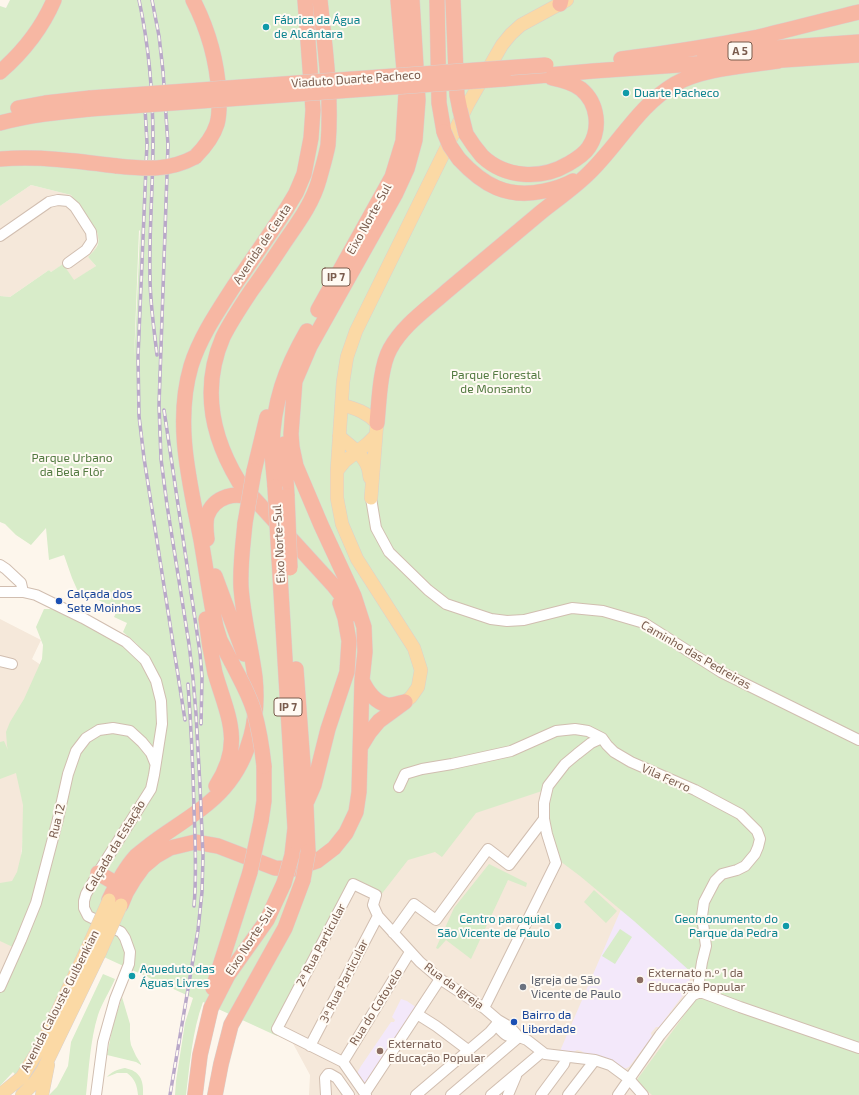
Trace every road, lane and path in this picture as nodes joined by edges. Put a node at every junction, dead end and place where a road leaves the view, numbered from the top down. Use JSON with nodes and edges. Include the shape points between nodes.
{"nodes":[{"id":1,"x":54,"y":0,"type":"edge"},
{"id":2,"x":193,"y":0,"type":"edge"},
{"id":3,"x":305,"y":0,"type":"edge"},
{"id":4,"x":320,"y":0,"type":"edge"},
{"id":5,"x":398,"y":0,"type":"edge"},
{"id":6,"x":412,"y":0,"type":"edge"},
{"id":7,"x":437,"y":0,"type":"edge"},
{"id":8,"x":454,"y":0,"type":"edge"},
{"id":9,"x":563,"y":1,"type":"edge"},
{"id":10,"x":859,"y":12,"type":"edge"},
{"id":11,"x":859,"y":42,"type":"edge"},
{"id":12,"x":859,"y":55,"type":"edge"},
{"id":13,"x":621,"y":59,"type":"junction"},
{"id":14,"x":778,"y":61,"type":"junction"},
{"id":15,"x":0,"y":72,"type":"edge"},
{"id":16,"x":541,"y":72,"type":"junction"},
{"id":17,"x":90,"y":104,"type":"junction"},
{"id":18,"x":0,"y":112,"type":"edge"},
{"id":19,"x":0,"y":123,"type":"edge"},
{"id":20,"x":608,"y":152,"type":"junction"},
{"id":21,"x":0,"y":159,"type":"edge"},
{"id":22,"x":287,"y":208,"type":"junction"},
{"id":23,"x":302,"y":217,"type":"junction"},
{"id":24,"x":0,"y":236,"type":"edge"},
{"id":25,"x":68,"y":263,"type":"dead end"},
{"id":26,"x":221,"y":306,"type":"junction"},
{"id":27,"x":235,"y":314,"type":"junction"},
{"id":28,"x":289,"y":380,"type":"junction"},
{"id":29,"x":342,"y":405,"type":"junction"},
{"id":30,"x":377,"y":429,"type":"junction"},
{"id":31,"x":339,"y":436,"type":"junction"},
{"id":32,"x":357,"y":452,"type":"junction"},
{"id":33,"x":337,"y":471,"type":"junction"},
{"id":34,"x":189,"y":481,"type":"junction"},
{"id":35,"x":371,"y":498,"type":"junction"},
{"id":36,"x":256,"y":502,"type":"junction"},
{"id":37,"x":285,"y":563,"type":"junction"},
{"id":38,"x":0,"y":565,"type":"edge"},
{"id":39,"x":215,"y":576,"type":"junction"},
{"id":40,"x":334,"y":586,"type":"junction"},
{"id":41,"x":0,"y":592,"type":"edge"},
{"id":42,"x":23,"y":592,"type":"junction"},
{"id":43,"x":365,"y":652,"type":"junction"},
{"id":44,"x":0,"y":660,"type":"edge"},
{"id":45,"x":232,"y":663,"type":"junction"},
{"id":46,"x":12,"y":664,"type":"dead end"},
{"id":47,"x":362,"y":680,"type":"junction"},
{"id":48,"x":256,"y":688,"type":"junction"},
{"id":49,"x":404,"y":702,"type":"junction"},
{"id":50,"x":602,"y":738,"type":"junction"},
{"id":51,"x":859,"y":740,"type":"edge"},
{"id":52,"x":360,"y":749,"type":"junction"},
{"id":53,"x":155,"y":763,"type":"junction"},
{"id":54,"x":399,"y":787,"type":"dead end"},
{"id":55,"x":306,"y":806,"type":"junction"},
{"id":56,"x":544,"y":819,"type":"junction"},
{"id":57,"x":168,"y":832,"type":"junction"},
{"id":58,"x":98,"y":873,"type":"junction"},
{"id":59,"x":117,"y":884,"type":"junction"},
{"id":60,"x":115,"y":903,"type":"junction"},
{"id":61,"x":378,"y":916,"type":"junction"},
{"id":62,"x":393,"y":933,"type":"junction"},
{"id":63,"x":94,"y":950,"type":"junction"},
{"id":64,"x":410,"y":952,"type":"junction"},
{"id":65,"x":440,"y":979,"type":"junction"},
{"id":66,"x":0,"y":987,"type":"edge"},
{"id":67,"x":698,"y":993,"type":"junction"},
{"id":68,"x":484,"y":1008,"type":"junction"},
{"id":69,"x":417,"y":1014,"type":"junction"},
{"id":70,"x":497,"y":1023,"type":"junction"},
{"id":71,"x":519,"y":1037,"type":"junction"},
{"id":72,"x":310,"y":1046,"type":"junction"},
{"id":73,"x":859,"y":1048,"type":"edge"},
{"id":74,"x":468,"y":1050,"type":"junction"},
{"id":75,"x":542,"y":1052,"type":"junction"},
{"id":76,"x":200,"y":1055,"type":"junction"},
{"id":77,"x":50,"y":1056,"type":"junction"},
{"id":78,"x":566,"y":1057,"type":"junction"},
{"id":79,"x":595,"y":1060,"type":"junction"},
{"id":80,"x":342,"y":1062,"type":"junction"},
{"id":81,"x":518,"y":1072,"type":"junction"},
{"id":82,"x":629,"y":1079,"type":"junction"},
{"id":83,"x":365,"y":1094,"type":"edge"},
{"id":84,"x":0,"y":1095,"type":"edge"},
{"id":85,"x":22,"y":1095,"type":"edge"},
{"id":86,"x":42,"y":1095,"type":"edge"},
{"id":87,"x":96,"y":1095,"type":"edge"},
{"id":88,"x":195,"y":1095,"type":"edge"},
{"id":89,"x":215,"y":1095,"type":"edge"},
{"id":90,"x":326,"y":1095,"type":"edge"},
{"id":91,"x":349,"y":1095,"type":"edge"},
{"id":92,"x":416,"y":1095,"type":"edge"},
{"id":93,"x":451,"y":1095,"type":"edge"},
{"id":94,"x":491,"y":1095,"type":"edge"},
{"id":95,"x":508,"y":1095,"type":"edge"},
{"id":96,"x":541,"y":1095,"type":"edge"},
{"id":97,"x":568,"y":1095,"type":"edge"},
{"id":98,"x":618,"y":1095,"type":"edge"},
{"id":99,"x":643,"y":1095,"type":"edge"}],
"edges":[{"from":1,"to":15,"type":"highway","via":[[32,38]]},
{"from":2,"to":21,"type":"highway","bridge":true,"via":[[203,22],[215,62],[219,108],[217,124],[212,135],[194,157],[186,162],[154,169],[75,160]]},
{"from":3,"to":22,"type":"highway","name":"Avenida de Ceuta","via":[[313,110],[312,138],[304,174]]},
{"from":4,"to":23,"type":"highway","name":"Avenida de Ceuta","via":[[329,104],[328,146],[319,181]]},
{"from":5,"to":28,"type":"highway","name":"Eixo Norte-Sul","number":"IP 7","via":[[406,97],[403,142],[392,177],[300,343]]},
{"from":6,"to":28,"type":"highway","name":"Eixo Norte-Sul","number":"IP 7","via":[[418,100],[415,140],[407,169],[396,193]]},
{"from":7,"to":20,"type":"highway","bridge":true,"via":[[439,103],[444,132],[450,146],[466,167],[480,179],[499,189],[527,194],[568,184]]},
{"from":8,"to":16,"type":"highway","bridge":true,"via":[[457,95],[466,134],[482,156],[507,170],[540,175],[552,172],[580,156],[593,140],[596,120],[592,103],[584,92],[573,84]]},
{"from":9,"to":29,"type":"main road","via":[[511,34],[502,44],[468,104],[356,331],[347,357]]},
{"from":10,"to":13,"type":"highway","via":[[757,37]]},
{"from":11,"to":13,"type":"highway","number":"A 5"},
{"from":12,"to":14,"type":"highway","number":"A 5"},
{"from":13,"to":16,"type":"highway","name":"Viaduto Duarte Pacheco"},
{"from":14,"to":16,"type":"highway","name":"Viaduto Duarte Pacheco","number":"A 5"},
{"from":14,"to":20,"type":"highway","via":[[719,70],[690,77],[676,84],[644,109]]},
{"from":16,"to":17,"type":"highway","name":"Viaduto Duarte Pacheco","bridge":true},
{"from":17,"to":18,"type":"highway","via":[[45,103]]},
{"from":17,"to":19,"type":"highway"},
{"from":20,"to":30,"type":"highway","via":[[582,180],[409,324],[390,348],[386,359],[380,389]]},
{"from":22,"to":23,"type":"highway"},
{"from":22,"to":26,"type":"highway","name":"Avenida de Ceuta"},
{"from":23,"to":27,"type":"highway","name":"Avenida de Ceuta"},
{"from":24,"to":25,"type":"street","via":[[49,202],[68,201],[75,207],[91,232],[92,241],[86,250]]},
{"from":26,"to":27,"type":"highway"},
{"from":26,"to":34,"type":"highway","name":"Avenida de Ceuta","via":[[191,366],[185,393],[184,448]]},
{"from":27,"to":36,"type":"highway","name":"Avenida de Ceuta","via":[[218,350],[211,398],[218,438],[238,482]]},
{"from":28,"to":37,"type":"highway","name":"Eixo Norte-Sul","number":"IP 7","bridge":true,"via":[[281,492]]},
{"from":28,"to":43,"type":"highway","via":[[292,447],[296,466],[361,614]]},
{"from":28,"to":48,"type":"highway","bridge":true,"via":[[272,401],[268,414],[254,471],[241,560],[241,588]]},
{"from":29,"to":30,"type":"main road","via":[[356,408],[369,415]]},
{"from":29,"to":31,"type":"main road"},
{"from":30,"to":32,"type":"main road","via":[[367,444]]},
{"from":30,"to":35,"type":"main road"},
{"from":31,"to":32,"type":"main road"},
{"from":31,"to":33,"type":"main road"},
{"from":32,"to":33,"type":"main road"},
{"from":32,"to":35,"type":"main road","via":[[368,468]]},
{"from":33,"to":49,"type":"main road","via":[[337,498],[342,524],[357,559],[414,648],[421,670],[418,687]]},
{"from":34,"to":45,"type":"highway","via":[[216,627]]},
{"from":34,"to":57,"type":"highway","via":[[210,649],[230,723],[231,740],[225,770],[216,786]]},
{"from":35,"to":51,"type":"street","name":"Caminho das Pedreiras","via":[[376,528],[389,552],[446,604],[507,621],[524,620],[572,608],[603,611],[644,623],[721,672]]},
{"from":36,"to":39,"type":"highway","via":[[243,495],[231,495],[215,503],[211,508],[206,527]]},
{"from":36,"to":40,"type":"highway"},
{"from":37,"to":55,"type":"highway","name":"Eixo Norte-Sul","number":"IP 7"},
{"from":37,"to":76,"type":"highway","name":"Eixo Norte-Sul","number":"IP 7","bridge":true,"via":[[295,828],[292,855],[284,884],[267,920],[228,975],[212,1008]]},
{"from":38,"to":42,"type":"street","via":[[20,583]]},
{"from":39,"to":45,"type":"highway","via":[[219,610]]},
{"from":39,"to":48,"type":"highway"},
{"from":40,"to":43,"type":"highway","via":[[352,612]]},
{"from":40,"to":55,"type":"highway","via":[[348,631],[347,672]]},
{"from":41,"to":42,"type":"street","name":"Calçada da Estação"},
{"from":42,"to":53,"type":"street","name":"Calçada da Estação","via":[[57,605],[126,642],[145,660],[156,680],[161,701],[162,724]]},
{"from":43,"to":47,"type":"highway"},
{"from":44,"to":46,"type":"street"},
{"from":45,"to":76,"type":"highway","bridge":true,"via":[[254,710],[260,733],[264,766],[264,801],[250,872],[200,1030]]},
{"from":47,"to":49,"type":"highway","via":[[377,700],[388,705]]},
{"from":47,"to":52,"type":"highway"},
{"from":48,"to":57,"type":"highway","via":[[255,720],[251,737],[236,772],[208,804]]},
{"from":49,"to":52,"type":"highway","via":[[379,721],[368,733]]},
{"from":50,"to":54,"type":"street","name":"Vila Ferro","via":[[588,730],[556,731],[511,751],[422,768],[405,774]]},
{"from":50,"to":56,"type":"street","via":[[591,742],[565,764],[548,786]]},
{"from":50,"to":67,"type":"street","name":"Vila Ferro","via":[[614,752],[631,762],[695,790],[740,814],[759,834],[755,854],[745,866],[722,874],[715,881],[704,902],[702,916],[706,946]]},
{"from":52,"to":60,"type":"highway","via":[[356,812],[346,833],[334,848],[317,861],[294,869],[275,868],[218,846],[195,842],[170,848],[156,856],[143,867],[126,893]]},
{"from":53,"to":58,"type":"street","name":"Calçada da Estação","via":[[150,789]]},
{"from":53,"to":66,"type":"street","name":"Rua 12","via":[[151,753],[130,731],[113,728],[99,730],[86,738],[76,751],[36,903]]},
{"from":55,"to":89,"type":"highway","name":"Eixo Norte-Sul","number":"IP 7","bridge":true,"via":[[308,852],[303,880],[285,928],[231,1024]]},
{"from":56,"to":62,"type":"street","via":[[509,865],[488,850],[436,920],[414,904]]},
{"from":56,"to":68,"type":"street","via":[[556,863]]},
{"from":57,"to":59,"type":"highway","via":[[135,857]]},
{"from":58,"to":59,"type":"highway"},
{"from":58,"to":87,"type":"street","name":"Calçada da Estação","via":[[85,898],[86,913],[91,918],[122,932],[130,952],[129,964],[114,999],[103,1042]]},
{"from":59,"to":60,"type":"highway"},
{"from":60,"to":63,"type":"main road","name":"Avenida Calouste Gulbenkian","bridge":true},
{"from":61,"to":62,"type":"street","name":"Rua da Igreja"},
{"from":61,"to":72,"type":"street","name":"3ª Rua Particular"},
{"from":61,"to":72,"type":"street","name":"2ª Rua Particular","via":[[373,905],[376,895],[353,884],[277,1028]]},
{"from":62,"to":64,"type":"street","name":"Rua da Igreja"},
{"from":63,"to":77,"type":"main road","name":"Avenida Calouste Gulbenkian"},
{"from":63,"to":84,"type":"main road","name":"Avenida Calouste Gulbenkian","via":[[22,1077]]},
{"from":64,"to":65,"type":"street","name":"Rua da Igreja"},
{"from":64,"to":80,"type":"street","name":"Rua do Cotovelo"},
{"from":65,"to":68,"type":"street","name":"Rua da Igreja"},
{"from":65,"to":69,"type":"street"},
{"from":67,"to":73,"type":"street"},
{"from":67,"to":82,"type":"street","via":[[693,995],[660,1035]]},
{"from":68,"to":70,"type":"street","name":"Rua da Igreja"},
{"from":69,"to":74,"type":"street"},
{"from":69,"to":83,"type":"street"},
{"from":70,"to":71,"type":"street","name":"Rua da Igreja","via":[[506,1035]]},
{"from":70,"to":74,"type":"street"},
{"from":71,"to":75,"type":"street","name":"Rua da Igreja"},
{"from":71,"to":93,"type":"street"},
{"from":72,"to":80,"type":"street"},
{"from":74,"to":92,"type":"street"},
{"from":75,"to":78,"type":"street"},
{"from":75,"to":81,"type":"street"},
{"from":76,"to":88,"type":"highway","name":"Eixo Norte-Sul","number":"IP 7"},
{"from":77,"to":85,"type":"main road","name":"Avenida Calouste Gulbenkian","via":[[39,1076]]},
{"from":77,"to":86,"type":"main road"},
{"from":78,"to":79,"type":"street"},
{"from":78,"to":96,"type":"street","via":[[564,1064]]},
{"from":79,"to":82,"type":"street","via":[[610,1065]]},
{"from":79,"to":97,"type":"street"},
{"from":80,"to":83,"type":"street"},
{"from":81,"to":94,"type":"street"},
{"from":81,"to":95,"type":"street"},
{"from":82,"to":98,"type":"street"},
{"from":82,"to":99,"type":"street"},
{"from":90,"to":91,"type":"street","via":[[325,1078],[328,1074],[337,1078]]}]}
